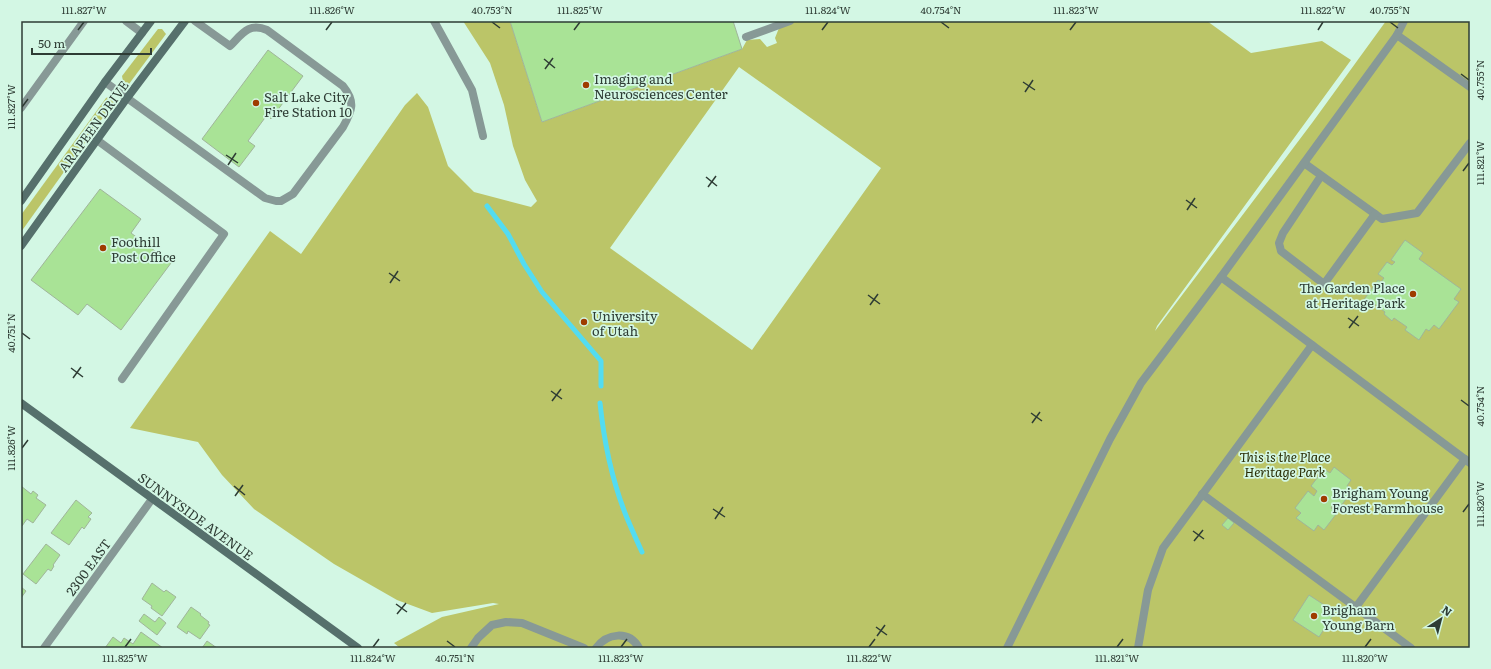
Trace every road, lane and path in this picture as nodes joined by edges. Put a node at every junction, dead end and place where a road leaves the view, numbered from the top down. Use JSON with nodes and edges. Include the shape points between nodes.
{"nodes":[{"id":1,"x":84,"y":21,"type":"edge"},
{"id":2,"x":126,"y":21,"type":"edge"},
{"id":3,"x":151,"y":21,"type":"edge"},
{"id":4,"x":185,"y":21,"type":"edge"},
{"id":5,"x":195,"y":21,"type":"edge"},
{"id":6,"x":434,"y":21,"type":"edge"},
{"id":7,"x":790,"y":21,"type":"edge"},
{"id":8,"x":1404,"y":21,"type":"edge"},
{"id":9,"x":142,"y":33,"type":"junction"},
{"id":10,"x":1397,"y":35,"type":"junction"},
{"id":11,"x":746,"y":37,"type":"dead end"},
{"id":12,"x":105,"y":82,"type":"junction"},
{"id":13,"x":1470,"y":87,"type":"edge"},
{"id":14,"x":127,"y":98,"type":"junction"},
{"id":15,"x":21,"y":108,"type":"edge"},
{"id":16,"x":483,"y":136,"type":"dead end"},
{"id":17,"x":97,"y":140,"type":"junction"},
{"id":18,"x":1470,"y":143,"type":"edge"},
{"id":19,"x":1304,"y":164,"type":"junction"},
{"id":20,"x":1320,"y":176,"type":"junction"},
{"id":21,"x":21,"y":201,"type":"edge"},
{"id":22,"x":1375,"y":214,"type":"junction"},
{"id":23,"x":21,"y":246,"type":"edge"},
{"id":24,"x":1221,"y":278,"type":"junction"},
{"id":25,"x":1312,"y":345,"type":"junction"},
{"id":26,"x":122,"y":379,"type":"dead end"},
{"id":27,"x":21,"y":403,"type":"edge"},
{"id":28,"x":1467,"y":461,"type":"edge"},
{"id":29,"x":1202,"y":494,"type":"junction"},
{"id":30,"x":152,"y":499,"type":"junction"},
{"id":31,"x":1356,"y":607,"type":"junction"},
{"id":32,"x":1009,"y":647,"type":"edge"},
{"id":33,"x":44,"y":648,"type":"edge"},
{"id":34,"x":358,"y":648,"type":"edge"},
{"id":35,"x":471,"y":648,"type":"edge"},
{"id":36,"x":584,"y":648,"type":"edge"},
{"id":37,"x":596,"y":648,"type":"edge"},
{"id":38,"x":639,"y":648,"type":"edge"},
{"id":39,"x":1138,"y":648,"type":"edge"},
{"id":40,"x":1411,"y":648,"type":"edge"}],
"edges":[{"from":1,"to":15,"type":"street"},
{"from":2,"to":9,"type":"street"},
{"from":3,"to":9,"type":"street","name":"ARAPEEN DRIVE"},
{"from":4,"to":14,"type":"street","name":"ARAPEEN DRIVE"},
{"from":5,"to":14,"type":"street","via":[[230,46],[250,28],[268,30],[347,91],[352,105],[349,116],[293,194],[281,201],[265,198]]},
{"from":6,"to":16,"type":"street","via":[[472,90]]},
{"from":7,"to":11,"type":"street"},
{"from":8,"to":10,"type":"street"},
{"from":9,"to":12,"type":"street","name":"ARAPEEN DRIVE"},
{"from":10,"to":13,"type":"street"},
{"from":10,"to":19,"type":"street"},
{"from":12,"to":14,"type":"street"},
{"from":12,"to":21,"type":"street","name":"ARAPEEN DRIVE"},
{"from":14,"to":17,"type":"street","name":"ARAPEEN DRIVE"},
{"from":17,"to":23,"type":"street","name":"ARAPEEN DRIVE"},
{"from":17,"to":26,"type":"street","via":[[224,234]]},
{"from":18,"to":22,"type":"street","via":[[1417,213],[1382,219]]},
{"from":19,"to":20,"type":"street"},
{"from":19,"to":24,"type":"street"},
{"from":20,"to":22,"type":"street"},
{"from":20,"to":22,"type":"street","via":[[1279,243],[1281,251],[1324,284]]},
{"from":24,"to":25,"type":"street"},
{"from":24,"to":32,"type":"street","via":[[1141,382],[1110,439]]},
{"from":25,"to":28,"type":"street"},
{"from":25,"to":29,"type":"street"},
{"from":27,"to":30,"type":"street","name":"SUNNYSIDE AVENUE"},
{"from":28,"to":31,"type":"street"},
{"from":29,"to":31,"type":"street"},
{"from":29,"to":39,"type":"street","via":[[1163,548],[1148,590]]},
{"from":30,"to":33,"type":"street","name":"2300 EAST"},
{"from":30,"to":34,"type":"street","name":"SUNNYSIDE AVENUE"},
{"from":31,"to":40,"type":"street"},
{"from":35,"to":36,"type":"street","via":[[492,625],[506,622],[522,623]]},
{"from":37,"to":38,"type":"street","via":[[609,637],[623,635]]}]}
